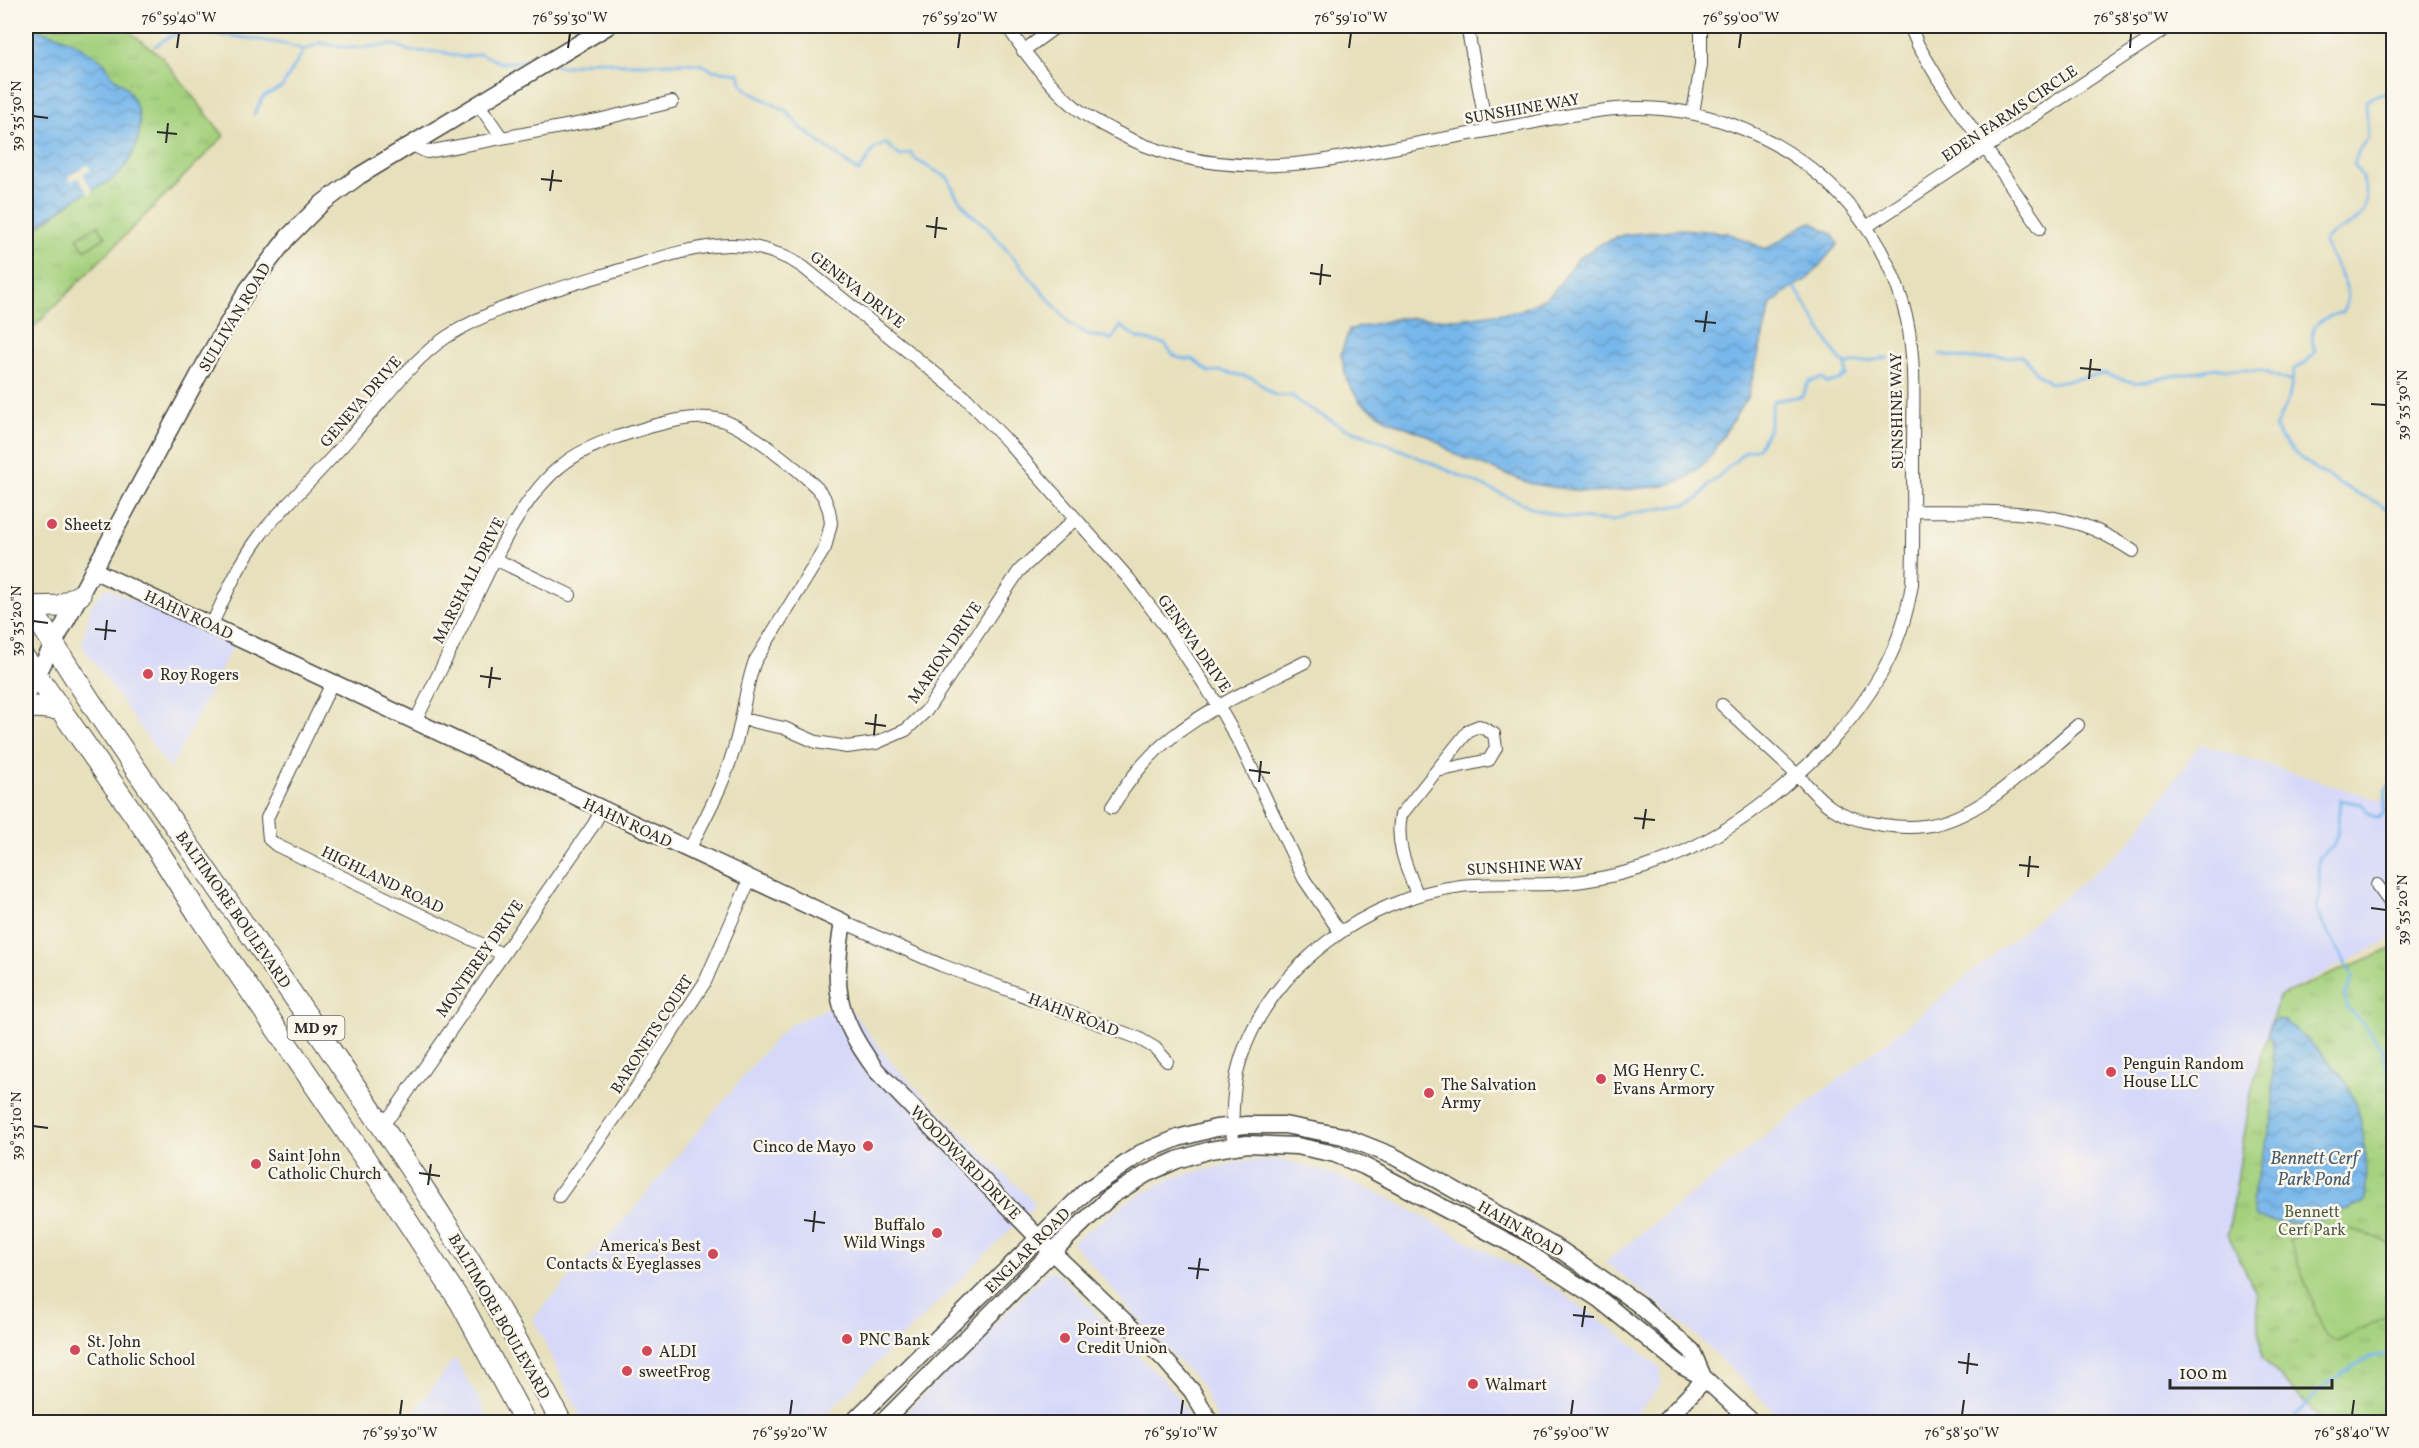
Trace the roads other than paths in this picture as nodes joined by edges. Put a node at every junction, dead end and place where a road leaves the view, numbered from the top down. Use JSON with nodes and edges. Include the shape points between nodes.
{"nodes":[{"id":1,"x":608,"y":26,"type":"edge"},
{"id":2,"x":1007,"y":26,"type":"edge"},
{"id":3,"x":1057,"y":26,"type":"edge"},
{"id":4,"x":1467,"y":26,"type":"edge"},
{"id":5,"x":1701,"y":26,"type":"edge"},
{"id":6,"x":1910,"y":26,"type":"edge"},
{"id":7,"x":2170,"y":26,"type":"edge"},
{"id":8,"x":1023,"y":51,"type":"junction"},
{"id":9,"x":672,"y":102,"type":"dead end"},
{"id":10,"x":479,"y":105,"type":"junction"},
{"id":11,"x":1693,"y":113,"type":"junction"},
{"id":12,"x":1487,"y":131,"type":"junction"},
{"id":13,"x":502,"y":138,"type":"junction"},
{"id":14,"x":412,"y":145,"type":"junction"},
{"id":15,"x":1986,"y":148,"type":"junction"},
{"id":16,"x":1866,"y":227,"type":"junction"},
{"id":17,"x":2040,"y":228,"type":"dead end"},
{"id":18,"x":1913,"y":511,"type":"junction"},
{"id":19,"x":1075,"y":519,"type":"junction"},
{"id":20,"x":2133,"y":550,"type":"dead end"},
{"id":21,"x":495,"y":559,"type":"junction"},
{"id":22,"x":93,"y":570,"type":"junction"},
{"id":23,"x":80,"y":595,"type":"junction"},
{"id":24,"x":570,"y":595,"type":"dead end"},
{"id":25,"x":27,"y":604,"type":"edge"},
{"id":26,"x":212,"y":624,"type":"junction"},
{"id":27,"x":53,"y":644,"type":"junction"},
{"id":28,"x":1305,"y":662,"type":"dead end"},
{"id":29,"x":31,"y":668,"type":"edge"},
{"id":30,"x":333,"y":681,"type":"junction"},
{"id":31,"x":26,"y":695,"type":"edge"},
{"id":32,"x":1722,"y":705,"type":"dead end"},
{"id":33,"x":1219,"y":707,"type":"junction"},
{"id":34,"x":26,"y":709,"type":"edge"},
{"id":35,"x":59,"y":709,"type":"junction"},
{"id":36,"x":742,"y":719,"type":"junction"},
{"id":37,"x":416,"y":720,"type":"junction"},
{"id":38,"x":2078,"y":725,"type":"dead end"},
{"id":39,"x":1437,"y":771,"type":"junction"},
{"id":40,"x":1798,"y":776,"type":"junction"},
{"id":41,"x":1112,"y":807,"type":"dead end"},
{"id":42,"x":602,"y":809,"type":"junction"},
{"id":43,"x":689,"y":850,"type":"junction"},
{"id":44,"x":750,"y":879,"type":"junction"},
{"id":45,"x":2377,"y":885,"type":"dead end"},
{"id":46,"x":1417,"y":894,"type":"junction"},
{"id":47,"x":2394,"y":908,"type":"edge"},
{"id":48,"x":843,"y":922,"type":"junction"},
{"id":49,"x":1340,"y":933,"type":"junction"},
{"id":50,"x":502,"y":954,"type":"junction"},
{"id":51,"x":1167,"y":1061,"type":"dead end"},
{"id":52,"x":382,"y":1125,"type":"junction"},
{"id":53,"x":1233,"y":1126,"type":"junction"},
{"id":54,"x":1233,"y":1146,"type":"junction"},
{"id":55,"x":559,"y":1196,"type":"dead end"},
{"id":56,"x":1039,"y":1238,"type":"junction"},
{"id":57,"x":1052,"y":1252,"type":"junction"},
{"id":58,"x":1704,"y":1378,"type":"junction"},
{"id":59,"x":525,"y":1422,"type":"edge"},
{"id":60,"x":561,"y":1422,"type":"edge"},
{"id":61,"x":853,"y":1422,"type":"edge"},
{"id":62,"x":882,"y":1422,"type":"edge"},
{"id":63,"x":1209,"y":1422,"type":"edge"},
{"id":64,"x":1664,"y":1422,"type":"edge"},
{"id":65,"x":1752,"y":1422,"type":"edge"}],
"edges":[{"from":1,"to":10,"type":"street","name":"SULLIVAN ROAD"},
{"from":2,"to":8,"type":"street","name":"SUNSHINE WAY"},
{"from":3,"to":8,"type":"street"},
{"from":4,"to":12,"type":"street"},
{"from":5,"to":11,"type":"street","via":[[1701,65]]},
{"from":6,"to":15,"type":"street","via":[[1927,62]]},
{"from":7,"to":15,"type":"street","name":"EDEN FARMS CIRCLE"},
{"from":8,"to":12,"type":"street","name":"SUNSHINE WAY","via":[[1067,100],[1099,123],[1145,146],[1196,160],[1283,166]]},
{"from":9,"to":13,"type":"street"},
{"from":10,"to":13,"type":"street"},
{"from":10,"to":14,"type":"street","name":"SULLIVAN ROAD"},
{"from":11,"to":12,"type":"street","name":"SUNSHINE WAY","via":[[1665,108],[1610,109]]},
{"from":11,"to":16,"type":"street","name":"SUNSHINE WAY","via":[[1739,126],[1783,147],[1827,181]]},
{"from":13,"to":14,"type":"street","via":[[427,152]]},
{"from":14,"to":22,"type":"street","name":"SULLIVAN ROAD","via":[[320,205],[260,272],[214,347]]},
{"from":15,"to":16,"type":"street","name":"EDEN FARMS CIRCLE"},
{"from":15,"to":17,"type":"street"},
{"from":16,"to":18,"type":"street","name":"SUNSHINE WAY","via":[[1893,276],[1911,344]]},
{"from":18,"to":20,"type":"street","via":[[2025,514],[2060,519],[2107,535]]},
{"from":18,"to":40,"type":"street","name":"SUNSHINE WAY","via":[[1912,584],[1895,647],[1851,720]]},
{"from":19,"to":26,"type":"street","name":"GENEVA DRIVE","via":[[967,399],[803,267],[770,250],[711,245],[526,299],[447,337],[412,365],[261,534],[236,573]]},
{"from":19,"to":33,"type":"street","name":"GENEVA DRIVE","via":[[1160,619]]},
{"from":19,"to":36,"type":"street","name":"MARION DRIVE","via":[[1019,571],[927,710],[906,730],[876,743],[847,747],[816,742],[784,728]]},
{"from":21,"to":24,"type":"street"},
{"from":21,"to":36,"type":"street","name":"MARSHALL DRIVE","via":[[516,520],[549,476],[596,445],[692,418],[720,419],[753,438],[817,488],[824,497],[831,523],[825,548],[755,661]]},
{"from":21,"to":37,"type":"street","name":"MARSHALL DRIVE"},
{"from":22,"to":23,"type":"street","name":"SULLIVAN ROAD"},
{"from":22,"to":26,"type":"street","name":"HAHN ROAD"},
{"from":23,"to":25,"type":"highway","via":[[60,606]]},
{"from":23,"to":27,"type":"street","name":"SULLIVAN ROAD"},
{"from":25,"to":27,"type":"highway","number":"MD 97"},
{"from":26,"to":30,"type":"street","name":"HAHN ROAD"},
{"from":27,"to":29,"type":"street","name":"SULLIVAN ROAD"},
{"from":27,"to":52,"type":"highway","name":"BALTIMORE BOULEVARD","number":"MD 97"},
{"from":28,"to":33,"type":"street"},
{"from":29,"to":31,"type":"street","name":"SULLIVAN ROAD"},
{"from":29,"to":35,"type":"highway","name":"BALTIMORE BOULEVARD","number":"MD 97"},
{"from":30,"to":37,"type":"street","name":"HAHN ROAD"},
{"from":30,"to":50,"type":"street","name":"HIGHLAND ROAD","via":[[267,821],[269,840]]},
{"from":32,"to":40,"type":"street"},
{"from":33,"to":41,"type":"street","via":[[1153,754]]},
{"from":33,"to":49,"type":"street","name":"GENEVA DRIVE","via":[[1242,746],[1304,879]]},
{"from":34,"to":35,"type":"highway"},
{"from":35,"to":59,"type":"highway","name":"BALTIMORE BOULEVARD","number":"MD 97","via":[[145,830],[448,1283]]},
{"from":36,"to":43,"type":"street","name":"MARSHALL DRIVE","via":[[727,771]]},
{"from":37,"to":42,"type":"street","name":"HAHN ROAD"},
{"from":38,"to":40,"type":"street","via":[[1976,807],[1925,826],[1867,823],[1846,816],[1814,794]]},
{"from":39,"to":39,"type":"street","via":[[1469,730],[1479,726],[1494,734],[1497,748],[1489,760]]},
{"from":39,"to":46,"type":"street","via":[[1401,815],[1398,830],[1401,853]]},
{"from":40,"to":46,"type":"street","name":"SUNSHINE WAY","via":[[1723,832],[1644,867],[1572,882],[1462,886]]},
{"from":42,"to":43,"type":"street","name":"HAHN ROAD"},
{"from":42,"to":50,"type":"street","name":"MONTEREY DRIVE"},
{"from":43,"to":44,"type":"street","name":"HAHN ROAD"},
{"from":44,"to":48,"type":"street","name":"HAHN ROAD"},
{"from":44,"to":55,"type":"street","name":"BARONETS COURT","via":[[705,982]]},
{"from":45,"to":47,"type":"street"},
{"from":46,"to":49,"type":"street","name":"SUNSHINE WAY","via":[[1384,906]]},
{"from":48,"to":51,"type":"street","name":"HAHN ROAD","via":[[941,965],[1138,1038]]},
{"from":48,"to":56,"type":"street","name":"WOODWARD DRIVE","via":[[837,983],[843,1016],[857,1043],[876,1070]]},
{"from":49,"to":53,"type":"street","name":"SUNSHINE WAY","via":[[1288,979],[1254,1028],[1236,1075]]},
{"from":50,"to":52,"type":"street","name":"MONTEREY DRIVE"},
{"from":52,"to":60,"type":"highway","name":"BALTIMORE BOULEVARD","number":"MD 97","via":[[465,1253]]},
{"from":53,"to":54,"type":"street","name":"SUNSHINE WAY"},
{"from":53,"to":56,"type":"street","name":"ENGLAR ROAD","via":[[1178,1138],[1142,1153],[1087,1190]]},
{"from":53,"to":58,"type":"street","name":"HAHN ROAD","via":[[1305,1128],[1343,1136],[1393,1156],[1587,1267],[1671,1330],[1692,1352]]},
{"from":54,"to":57,"type":"street","name":"ENGLAR ROAD","via":[[1177,1160],[1146,1174],[1111,1197]]},
{"from":54,"to":58,"type":"street","name":"HAHN ROAD","via":[[1298,1146],[1335,1154],[1364,1166],[1525,1251],[1599,1299],[1682,1366]]},
{"from":56,"to":57,"type":"street","name":"WOODWARD DRIVE"},
{"from":56,"to":61,"type":"street","name":"ENGLAR ROAD"},
{"from":57,"to":62,"type":"street","name":"ENGLAR ROAD"},
{"from":57,"to":63,"type":"street","name":"WOODWARD DRIVE","via":[[1185,1381]]},
{"from":58,"to":64,"type":"street"},
{"from":58,"to":65,"type":"street","name":"HAHN ROAD"}]}
